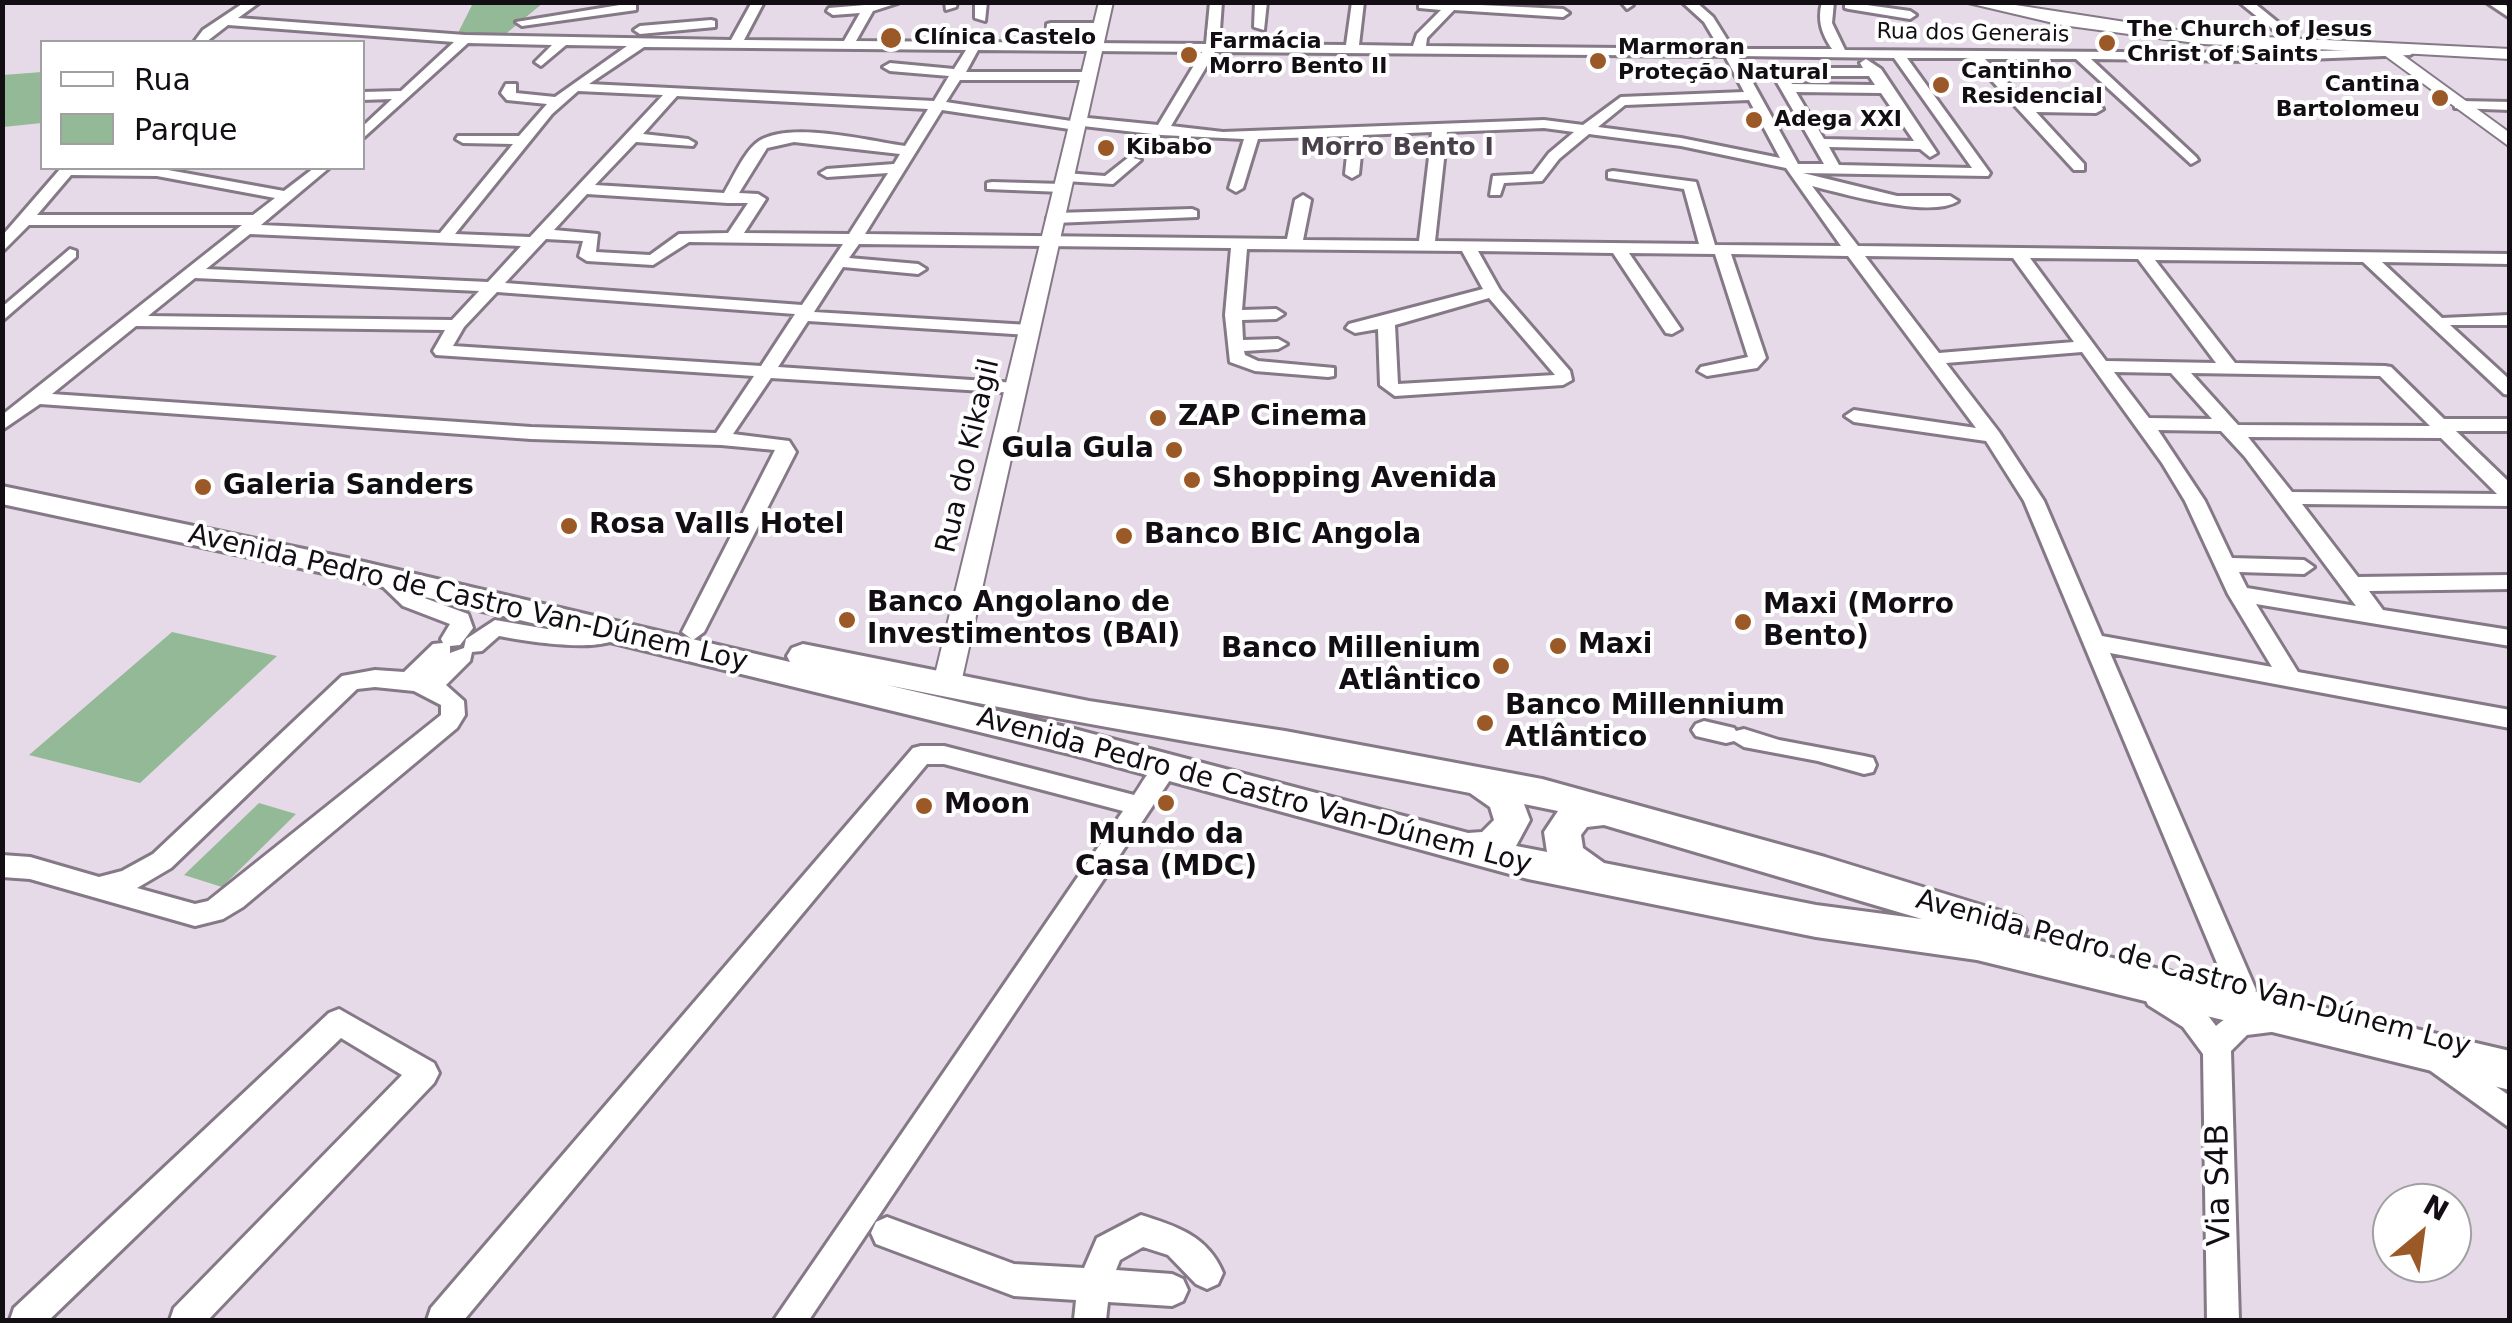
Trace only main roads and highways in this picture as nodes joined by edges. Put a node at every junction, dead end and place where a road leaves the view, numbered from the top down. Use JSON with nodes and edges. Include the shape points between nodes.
{"nodes":[{"id":1,"x":1106,"y":2,"type":"edge"},
{"id":2,"x":1971,"y":2,"type":"edge"},
{"id":3,"x":1984,"y":2,"type":"edge"},
{"id":4,"x":2507,"y":44,"type":"edge"},
{"id":5,"x":2325,"y":46,"type":"junction"},
{"id":6,"x":2510,"y":142,"type":"edge"},
{"id":7,"x":2,"y":483,"type":"edge"},
{"id":8,"x":2,"y":495,"type":"edge"},
{"id":9,"x":947,"y":683,"type":"junction"},
{"id":10,"x":1476,"y":781,"type":"junction"},
{"id":11,"x":1612,"y":811,"type":"junction"},
{"id":12,"x":1462,"y":847,"type":"junction"},
{"id":13,"x":1603,"y":880,"type":"junction"},
{"id":14,"x":2510,"y":1055,"type":"edge"},
{"id":15,"x":2510,"y":1071,"type":"edge"}],
"edges":[{"from":1,"to":9,"type":"main road","name":"Rua do Kikagil"},
{"from":2,"to":5,"type":"main road","via":[[2203,39]]},
{"from":3,"to":4,"type":"main road","via":[[2138,28],[2295,42]]},
{"from":4,"to":5,"type":"main road","via":[[2456,51]]},
{"from":5,"to":6,"type":"main road","via":[[2388,56]]},
{"from":7,"to":9,"type":"highway","name":"Avenida Pedro de Castro Van-Dúnem Loy","via":[[339,548],[578,609]]},
{"from":8,"to":12,"type":"highway","name":"Avenida Pedro de Castro Van-Dúnem Loy","via":[[383,576]]},
{"from":9,"to":10,"type":"highway","name":"Avenida Pedro de Castro Van-Dúnem Loy"},
{"from":10,"to":11,"type":"highway","name":"Avenida Pedro de Castro Van-Dúnem Loy"},
{"from":10,"to":12,"type":"highway","via":[[1505,799],[1512,820],[1495,843]]},
{"from":11,"to":13,"type":"highway","via":[[1577,814],[1562,832],[1570,862]]},
{"from":11,"to":14,"type":"highway","name":"Avenida Pedro de Castro Van-Dúnem Loy","via":[[1974,922]]},
{"from":12,"to":13,"type":"highway","name":"Avenida Pedro de Castro Van-Dúnem Loy"},
{"from":13,"to":15,"type":"highway","name":"Avenida Pedro de Castro Van-Dúnem Loy","via":[[1832,924],[1977,943]]}]}
